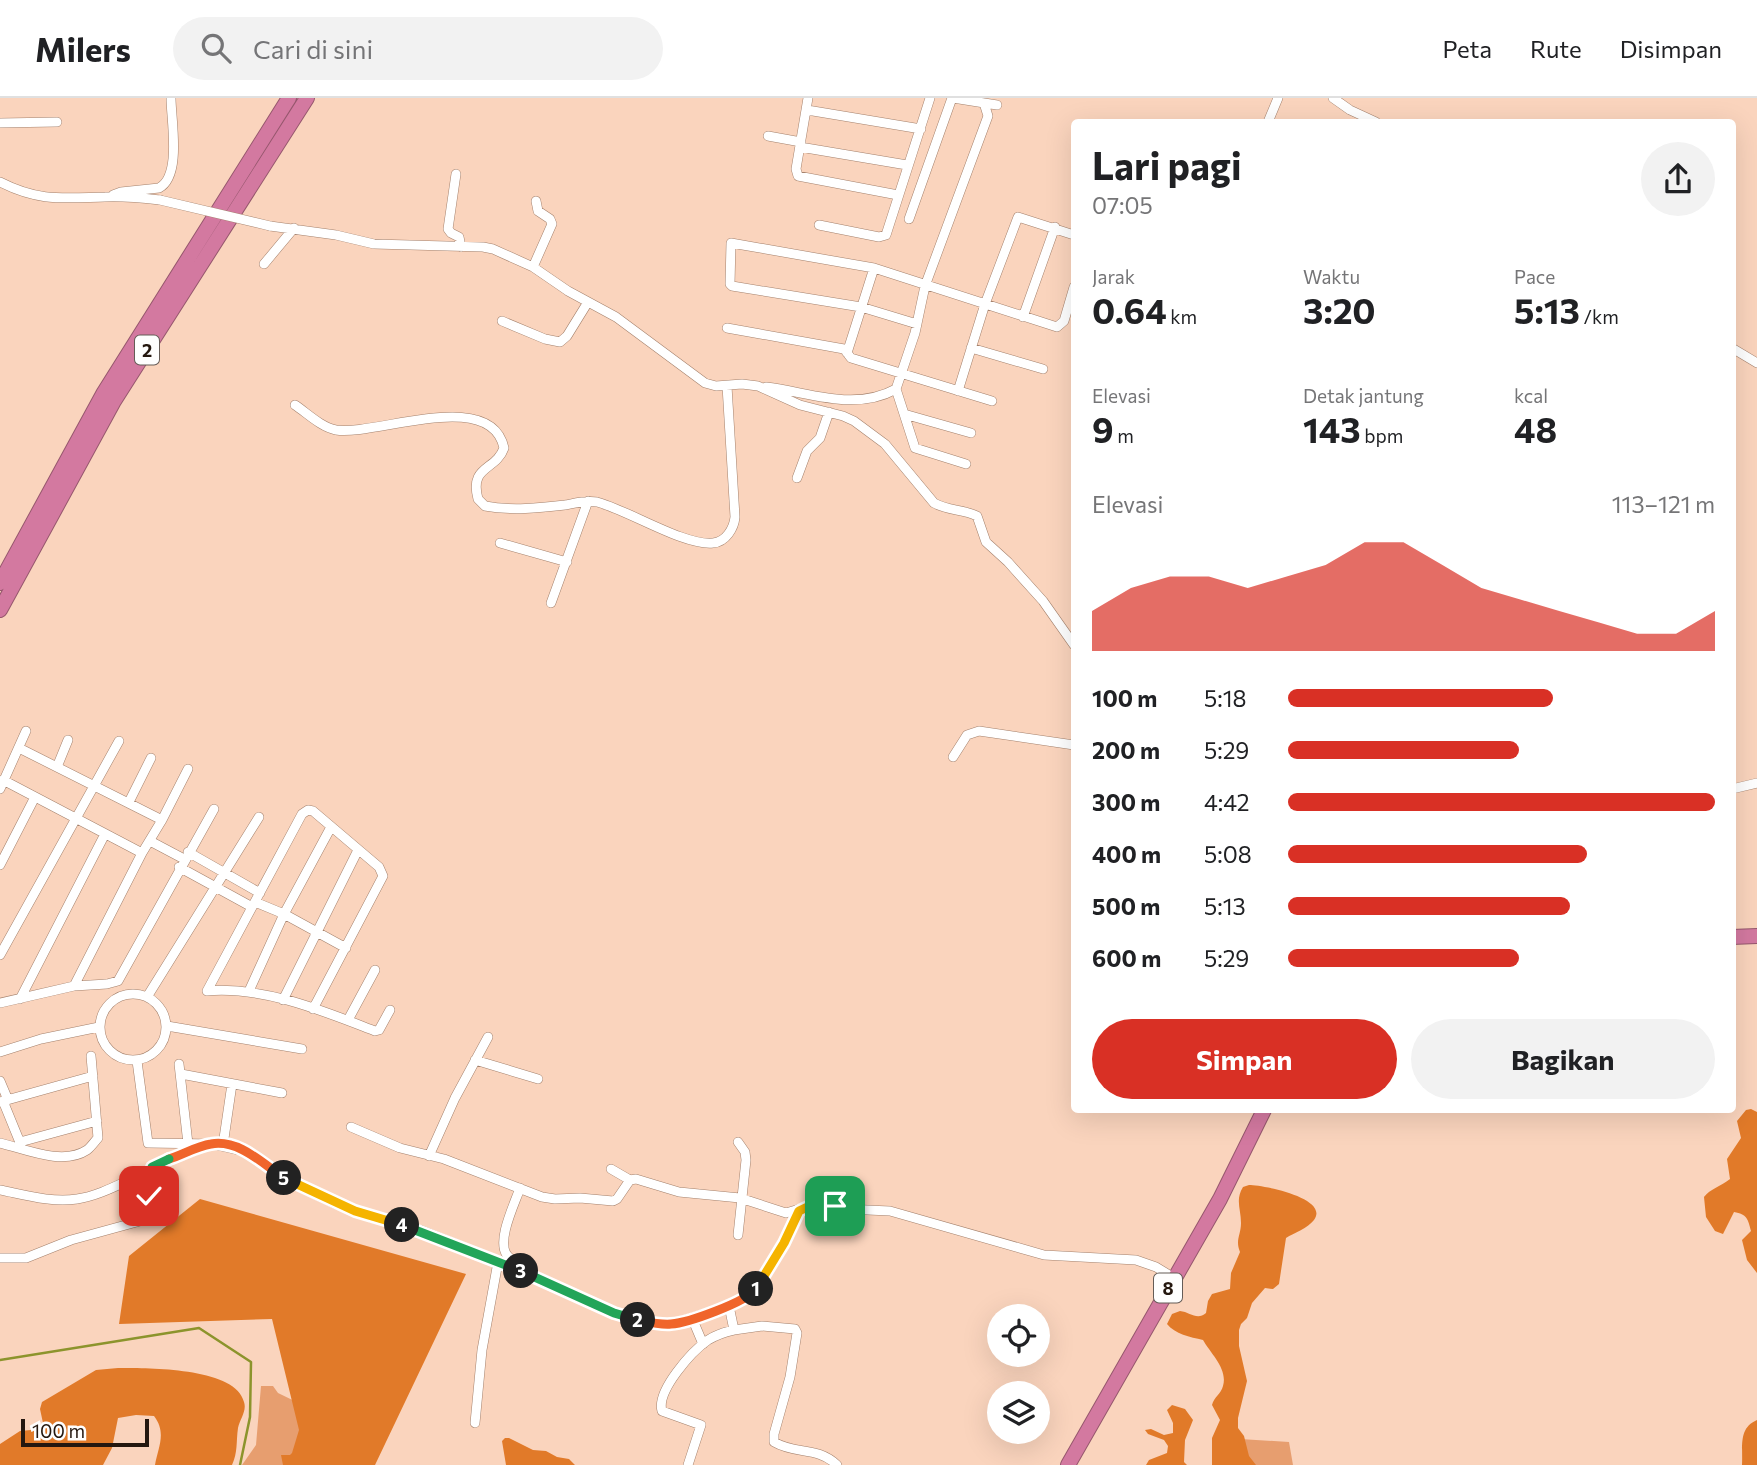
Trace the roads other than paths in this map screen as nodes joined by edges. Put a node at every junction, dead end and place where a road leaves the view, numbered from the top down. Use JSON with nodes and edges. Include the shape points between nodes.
{"nodes":[{"id":1,"x":171,"y":98,"type":"edge"},
{"id":2,"x":289,"y":98,"type":"edge"},
{"id":3,"x":307,"y":98,"type":"edge"},
{"id":4,"x":808,"y":98,"type":"edge"},
{"id":5,"x":930,"y":98,"type":"edge"},
{"id":6,"x":957,"y":98,"type":"edge"},
{"id":7,"x":1278,"y":98,"type":"edge"},
{"id":8,"x":1333,"y":98,"type":"edge"},
{"id":9,"x":1001,"y":100,"type":"edge"},
{"id":10,"x":984,"y":103,"type":"junction"},
{"id":11,"x":807,"y":110,"type":"junction"},
{"id":12,"x":988,"y":116,"type":"junction"},
{"id":13,"x":1269,"y":119,"type":"edge"},
{"id":14,"x":1370,"y":119,"type":"edge"},
{"id":15,"x":57,"y":122,"type":"dead end"},
{"id":16,"x":0,"y":123,"type":"edge"},
{"id":17,"x":921,"y":129,"type":"junction"},
{"id":18,"x":768,"y":136,"type":"dead end"},
{"id":19,"x":800,"y":144,"type":"junction"},
{"id":20,"x":907,"y":165,"type":"junction"},
{"id":21,"x":456,"y":174,"type":"dead end"},
{"id":22,"x":0,"y":182,"type":"edge"},
{"id":23,"x":898,"y":195,"type":"junction"},
{"id":24,"x":108,"y":196,"type":"junction"},
{"id":25,"x":536,"y":201,"type":"dead end"},
{"id":26,"x":909,"y":219,"type":"dead end"},
{"id":27,"x":819,"y":225,"type":"dead end"},
{"id":28,"x":1055,"y":227,"type":"junction"},
{"id":29,"x":294,"y":228,"type":"junction"},
{"id":30,"x":1071,"y":234,"type":"edge"},
{"id":31,"x":461,"y":247,"type":"junction"},
{"id":32,"x":264,"y":264,"type":"dead end"},
{"id":33,"x":533,"y":267,"type":"junction"},
{"id":34,"x":874,"y":268,"type":"junction"},
{"id":35,"x":925,"y":286,"type":"junction"},
{"id":36,"x":1071,"y":296,"type":"edge"},
{"id":37,"x":588,"y":302,"type":"junction"},
{"id":38,"x":985,"y":304,"type":"junction"},
{"id":39,"x":861,"y":307,"type":"junction"},
{"id":40,"x":1023,"y":317,"type":"junction"},
{"id":41,"x":502,"y":321,"type":"dead end"},
{"id":42,"x":917,"y":324,"type":"junction"},
{"id":43,"x":727,"y":328,"type":"dead end"},
{"id":44,"x":971,"y":348,"type":"junction"},
{"id":45,"x":1736,"y":350,"type":"edge"},
{"id":46,"x":847,"y":353,"type":"junction"},
{"id":47,"x":1757,"y":363,"type":"edge"},
{"id":48,"x":1043,"y":369,"type":"dead end"},
{"id":49,"x":902,"y":375,"type":"junction"},
{"id":50,"x":727,"y":386,"type":"junction"},
{"id":51,"x":758,"y":386,"type":"junction"},
{"id":52,"x":896,"y":389,"type":"junction"},
{"id":53,"x":958,"y":391,"type":"junction"},
{"id":54,"x":992,"y":401,"type":"dead end"},
{"id":55,"x":295,"y":405,"type":"dead end"},
{"id":56,"x":829,"y":412,"type":"junction"},
{"id":57,"x":904,"y":414,"type":"junction"},
{"id":58,"x":971,"y":433,"type":"dead end"},
{"id":59,"x":966,"y":464,"type":"dead end"},
{"id":60,"x":797,"y":478,"type":"dead end"},
{"id":61,"x":588,"y":501,"type":"junction"},
{"id":62,"x":500,"y":543,"type":"dead end"},
{"id":63,"x":566,"y":562,"type":"junction"},
{"id":64,"x":0,"y":583,"type":"edge"},
{"id":65,"x":551,"y":603,"type":"dead end"},
{"id":66,"x":0,"y":610,"type":"edge"},
{"id":67,"x":1071,"y":641,"type":"edge"},
{"id":68,"x":26,"y":731,"type":"dead end"},
{"id":69,"x":68,"y":740,"type":"dead end"},
{"id":70,"x":119,"y":741,"type":"dead end"},
{"id":71,"x":1071,"y":745,"type":"edge"},
{"id":72,"x":19,"y":748,"type":"junction"},
{"id":73,"x":953,"y":757,"type":"dead end"},
{"id":74,"x":151,"y":758,"type":"dead end"},
{"id":75,"x":57,"y":767,"type":"junction"},
{"id":76,"x":188,"y":769,"type":"dead end"},
{"id":77,"x":1,"y":783,"type":"edge"},
{"id":78,"x":1757,"y":783,"type":"edge"},
{"id":79,"x":93,"y":785,"type":"junction"},
{"id":80,"x":1736,"y":788,"type":"edge"},
{"id":81,"x":35,"y":797,"type":"junction"},
{"id":82,"x":129,"y":802,"type":"junction"},
{"id":83,"x":214,"y":809,"type":"dead end"},
{"id":84,"x":259,"y":817,"type":"dead end"},
{"id":85,"x":75,"y":818,"type":"junction"},
{"id":86,"x":162,"y":820,"type":"junction"},
{"id":87,"x":331,"y":827,"type":"junction"},
{"id":88,"x":105,"y":834,"type":"junction"},
{"id":89,"x":150,"y":841,"type":"junction"},
{"id":90,"x":358,"y":850,"type":"junction"},
{"id":91,"x":142,"y":853,"type":"junction"},
{"id":92,"x":184,"y":860,"type":"junction"},
{"id":93,"x":0,"y":865,"type":"edge"},
{"id":94,"x":226,"y":874,"type":"junction"},
{"id":95,"x":217,"y":888,"type":"junction"},
{"id":96,"x":256,"y":901,"type":"junction"},
{"id":97,"x":284,"y":914,"type":"junction"},
{"id":98,"x":316,"y":930,"type":"junction"},
{"id":99,"x":1757,"y":936,"type":"edge"},
{"id":100,"x":1736,"y":937,"type":"edge"},
{"id":101,"x":346,"y":948,"type":"junction"},
{"id":102,"x":0,"y":955,"type":"edge"},
{"id":103,"x":375,"y":970,"type":"dead end"},
{"id":104,"x":74,"y":986,"type":"junction"},
{"id":105,"x":249,"y":992,"type":"junction"},
{"id":106,"x":148,"y":997,"type":"junction"},
{"id":107,"x":20,"y":999,"type":"junction"},
{"id":108,"x":283,"y":1000,"type":"junction"},
{"id":109,"x":0,"y":1003,"type":"edge"},
{"id":110,"x":313,"y":1009,"type":"junction"},
{"id":111,"x":390,"y":1010,"type":"dead end"},
{"id":112,"x":348,"y":1020,"type":"junction"},
{"id":113,"x":167,"y":1026,"type":"junction"},
{"id":114,"x":99,"y":1027,"type":"junction"},
{"id":115,"x":488,"y":1037,"type":"dead end"},
{"id":116,"x":302,"y":1049,"type":"dead end"},
{"id":117,"x":0,"y":1052,"type":"edge"},
{"id":118,"x":91,"y":1056,"type":"dead end"},
{"id":119,"x":137,"y":1060,"type":"junction"},
{"id":120,"x":475,"y":1060,"type":"junction"},
{"id":121,"x":179,"y":1064,"type":"dead end"},
{"id":122,"x":181,"y":1074,"type":"junction"},
{"id":123,"x":93,"y":1076,"type":"junction"},
{"id":124,"x":538,"y":1079,"type":"dead end"},
{"id":125,"x":0,"y":1081,"type":"edge"},
{"id":126,"x":232,"y":1084,"type":"junction"},
{"id":127,"x":282,"y":1093,"type":"dead end"},
{"id":128,"x":4,"y":1101,"type":"edge"},
{"id":129,"x":1263,"y":1113,"type":"edge"},
{"id":130,"x":97,"y":1121,"type":"junction"},
{"id":131,"x":351,"y":1127,"type":"dead end"},
{"id":132,"x":738,"y":1142,"type":"dead end"},
{"id":133,"x":0,"y":1143,"type":"edge"},
{"id":134,"x":188,"y":1144,"type":"junction"},
{"id":135,"x":212,"y":1144,"type":"junction"},
{"id":136,"x":223,"y":1145,"type":"junction"},
{"id":137,"x":21,"y":1146,"type":"junction"},
{"id":138,"x":429,"y":1156,"type":"junction"},
{"id":139,"x":611,"y":1169,"type":"dead end"},
{"id":140,"x":150,"y":1171,"type":"junction"},
{"id":141,"x":630,"y":1180,"type":"junction"},
{"id":142,"x":520,"y":1188,"type":"junction"},
{"id":143,"x":0,"y":1190,"type":"edge"},
{"id":144,"x":743,"y":1198,"type":"junction"},
{"id":145,"x":799,"y":1211,"type":"junction"},
{"id":146,"x":738,"y":1235,"type":"dead end"},
{"id":147,"x":0,"y":1258,"type":"edge"},
{"id":148,"x":498,"y":1262,"type":"junction"},
{"id":149,"x":538,"y":1277,"type":"junction"},
{"id":150,"x":1174,"y":1278,"type":"junction"},
{"id":151,"x":729,"y":1306,"type":"junction"},
{"id":152,"x":692,"y":1318,"type":"junction"},
{"id":153,"x":734,"y":1330,"type":"junction"},
{"id":154,"x":703,"y":1344,"type":"junction"},
{"id":155,"x":475,"y":1423,"type":"dead end"},
{"id":156,"x":688,"y":1465,"type":"edge"},
{"id":157,"x":837,"y":1465,"type":"edge"},
{"id":158,"x":1068,"y":1465,"type":"edge"}],
"edges":[{"from":1,"to":24,"type":"street","via":[[173,162],[164,186]]},
{"from":2,"to":64,"type":"highway","number":"2","via":[[103,394]]},
{"from":3,"to":66,"type":"highway","number":"2","via":[[114,401]]},
{"from":4,"to":11,"type":"street"},
{"from":5,"to":17,"type":"street"},
{"from":6,"to":10,"type":"street"},
{"from":6,"to":26,"type":"street"},
{"from":7,"to":13,"type":"street"},
{"from":8,"to":14,"type":"street"},
{"from":9,"to":10,"type":"street"},
{"from":9,"to":12,"type":"street"},
{"from":10,"to":12,"type":"street"},
{"from":11,"to":17,"type":"street"},
{"from":11,"to":19,"type":"street"},
{"from":12,"to":35,"type":"street"},
{"from":15,"to":16,"type":"street"},
{"from":17,"to":20,"type":"street"},
{"from":18,"to":19,"type":"street"},
{"from":19,"to":20,"type":"street"},
{"from":19,"to":23,"type":"street","via":[[796,169],[801,178]]},
{"from":20,"to":23,"type":"street"},
{"from":21,"to":31,"type":"street","via":[[448,229],[459,237]]},
{"from":22,"to":24,"type":"street","via":[[50,199]]},
{"from":23,"to":27,"type":"street","via":[[884,237]]},
{"from":24,"to":29,"type":"street","bridge":true,"via":[[160,200]]},
{"from":25,"to":33,"type":"street","via":[[538,211],[552,224]]},
{"from":28,"to":30,"type":"street"},
{"from":28,"to":38,"type":"street","via":[[1018,217]]},
{"from":28,"to":40,"type":"street"},
{"from":29,"to":31,"type":"street","via":[[374,244]]},
{"from":29,"to":32,"type":"street"},
{"from":31,"to":33,"type":"street","via":[[489,248]]},
{"from":33,"to":37,"type":"street"},
{"from":34,"to":35,"type":"street"},
{"from":34,"to":39,"type":"street"},
{"from":34,"to":39,"type":"street","via":[[731,243],[732,286]]},
{"from":35,"to":38,"type":"street"},
{"from":35,"to":42,"type":"street"},
{"from":36,"to":40,"type":"street","via":[[1062,325]]},
{"from":37,"to":41,"type":"street","via":[[559,342]]},
{"from":37,"to":50,"type":"street","via":[[639,332],[698,379]]},
{"from":38,"to":40,"type":"street"},
{"from":38,"to":44,"type":"street"},
{"from":39,"to":42,"type":"street"},
{"from":39,"to":46,"type":"street"},
{"from":42,"to":49,"type":"street"},
{"from":43,"to":46,"type":"street"},
{"from":44,"to":48,"type":"street"},
{"from":44,"to":53,"type":"street"},
{"from":45,"to":47,"type":"street"},
{"from":46,"to":49,"type":"street"},
{"from":49,"to":52,"type":"street"},
{"from":49,"to":53,"type":"street"},
{"from":50,"to":51,"type":"street"},
{"from":50,"to":61,"type":"street","via":[[735,517],[732,530],[720,541],[704,543],[682,537]]},
{"from":51,"to":52,"type":"street","via":[[841,401],[870,399]]},
{"from":51,"to":56,"type":"street"},
{"from":52,"to":57,"type":"street"},
{"from":53,"to":54,"type":"street"},
{"from":55,"to":61,"type":"street","via":[[334,429],[363,430],[449,417],[479,421],[496,431],[504,448],[477,478],[480,503],[492,508],[522,508]]},
{"from":56,"to":60,"type":"street"},
{"from":56,"to":67,"type":"street","via":[[854,421],[879,439],[934,503],[977,516],[986,542],[1043,601]]},
{"from":57,"to":58,"type":"street"},
{"from":57,"to":59,"type":"street","via":[[915,448]]},
{"from":61,"to":63,"type":"street"},
{"from":62,"to":63,"type":"street"},
{"from":63,"to":65,"type":"street"},
{"from":68,"to":72,"type":"street"},
{"from":69,"to":75,"type":"street"},
{"from":70,"to":79,"type":"street"},
{"from":71,"to":73,"type":"street","via":[[979,731],[967,735]]},
{"from":72,"to":75,"type":"street"},
{"from":72,"to":77,"type":"street"},
{"from":74,"to":82,"type":"street"},
{"from":75,"to":79,"type":"street"},
{"from":76,"to":86,"type":"street"},
{"from":77,"to":81,"type":"street"},
{"from":78,"to":80,"type":"street"},
{"from":79,"to":82,"type":"street"},
{"from":79,"to":85,"type":"street"},
{"from":81,"to":85,"type":"street"},
{"from":81,"to":93,"type":"street"},
{"from":82,"to":86,"type":"street"},
{"from":83,"to":92,"type":"street"},
{"from":84,"to":94,"type":"street"},
{"from":85,"to":88,"type":"street"},
{"from":85,"to":102,"type":"street"},
{"from":86,"to":89,"type":"street"},
{"from":87,"to":90,"type":"street"},
{"from":87,"to":96,"type":"street","via":[[313,811],[304,811]]},
{"from":87,"to":97,"type":"street"},
{"from":88,"to":91,"type":"street"},
{"from":88,"to":107,"type":"street"},
{"from":89,"to":91,"type":"street"},
{"from":89,"to":92,"type":"street"},
{"from":90,"to":98,"type":"street"},
{"from":90,"to":101,"type":"street","via":[[383,876]]},
{"from":91,"to":104,"type":"street"},
{"from":92,"to":94,"type":"street"},
{"from":92,"to":95,"type":"street"},
{"from":92,"to":104,"type":"street","via":[[121,978],[115,983]]},
{"from":94,"to":95,"type":"street"},
{"from":94,"to":96,"type":"street"},
{"from":95,"to":96,"type":"street"},
{"from":95,"to":106,"type":"street"},
{"from":96,"to":97,"type":"street"},
{"from":96,"to":105,"type":"street","via":[[207,991]]},
{"from":97,"to":98,"type":"street"},
{"from":97,"to":105,"type":"street"},
{"from":98,"to":101,"type":"street"},
{"from":98,"to":108,"type":"street"},
{"from":99,"to":100,"type":"highway"},
{"from":101,"to":110,"type":"street"},
{"from":103,"to":112,"type":"street"},
{"from":104,"to":107,"type":"street"},
{"from":105,"to":108,"type":"street"},
{"from":106,"to":113,"type":"street","via":[[164,1014]]},
{"from":106,"to":114,"type":"street","via":[[121,996],[102,1014]]},
{"from":107,"to":109,"type":"street"},
{"from":108,"to":110,"type":"street"},
{"from":110,"to":112,"type":"street"},
{"from":111,"to":112,"type":"street","via":[[377,1031]]},
{"from":113,"to":116,"type":"street"},
{"from":113,"to":119,"type":"street","via":[[159,1049]]},
{"from":114,"to":117,"type":"street"},
{"from":114,"to":119,"type":"street","via":[[101,1038],[115,1056]]},
{"from":115,"to":120,"type":"street"},
{"from":118,"to":123,"type":"street"},
{"from":119,"to":134,"type":"street","via":[[148,1143]]},
{"from":120,"to":124,"type":"street"},
{"from":120,"to":138,"type":"street"},
{"from":121,"to":122,"type":"street"},
{"from":122,"to":126,"type":"street"},
{"from":122,"to":134,"type":"street"},
{"from":123,"to":128,"type":"street"},
{"from":123,"to":130,"type":"street"},
{"from":125,"to":128,"type":"street"},
{"from":126,"to":127,"type":"street"},
{"from":126,"to":136,"type":"street"},
{"from":128,"to":137,"type":"street"},
{"from":129,"to":150,"type":"highway","number":"8"},
{"from":130,"to":137,"type":"street"},
{"from":130,"to":137,"type":"street","via":[[99,1138],[86,1151],[51,1155]]},
{"from":131,"to":138,"type":"street"},
{"from":132,"to":144,"type":"street","via":[[746,1156]]},
{"from":133,"to":137,"type":"street"},
{"from":134,"to":135,"type":"street"},
{"from":135,"to":136,"type":"street"},
{"from":135,"to":140,"type":"street","via":[[156,1164]]},
{"from":136,"to":148,"type":"street","via":[[247,1152],[292,1183],[334,1203],[420,1230]]},
{"from":138,"to":142,"type":"street"},
{"from":139,"to":141,"type":"street"},
{"from":140,"to":143,"type":"street","via":[[77,1199],[46,1199]]},
{"from":140,"to":147,"type":"street","via":[[149,1209],[144,1220],[79,1237],[26,1258]]},
{"from":141,"to":142,"type":"street","via":[[610,1202],[549,1198]]},
{"from":141,"to":144,"type":"street","via":[[680,1192]]},
{"from":142,"to":149,"type":"street","via":[[504,1249]]},
{"from":144,"to":145,"type":"street","via":[[786,1213]]},
{"from":144,"to":146,"type":"street"},
{"from":145,"to":150,"type":"street","via":[[823,1203],[894,1212],[1044,1255],[1136,1260]]},
{"from":145,"to":151,"type":"street","via":[[751,1296]]},
{"from":148,"to":149,"type":"street"},
{"from":148,"to":155,"type":"street","via":[[481,1350]]},
{"from":149,"to":152,"type":"street","via":[[634,1320],[668,1324]]},
{"from":150,"to":158,"type":"highway","number":"8"},
{"from":151,"to":152,"type":"street"},
{"from":151,"to":153,"type":"street"},
{"from":152,"to":154,"type":"street"},
{"from":153,"to":154,"type":"street"},
{"from":153,"to":157,"type":"street","via":[[762,1326],[795,1329],[790,1377],[774,1442],[823,1454]]},
{"from":154,"to":156,"type":"street","via":[[673,1377],[660,1402],[662,1411],[701,1425]]}]}
